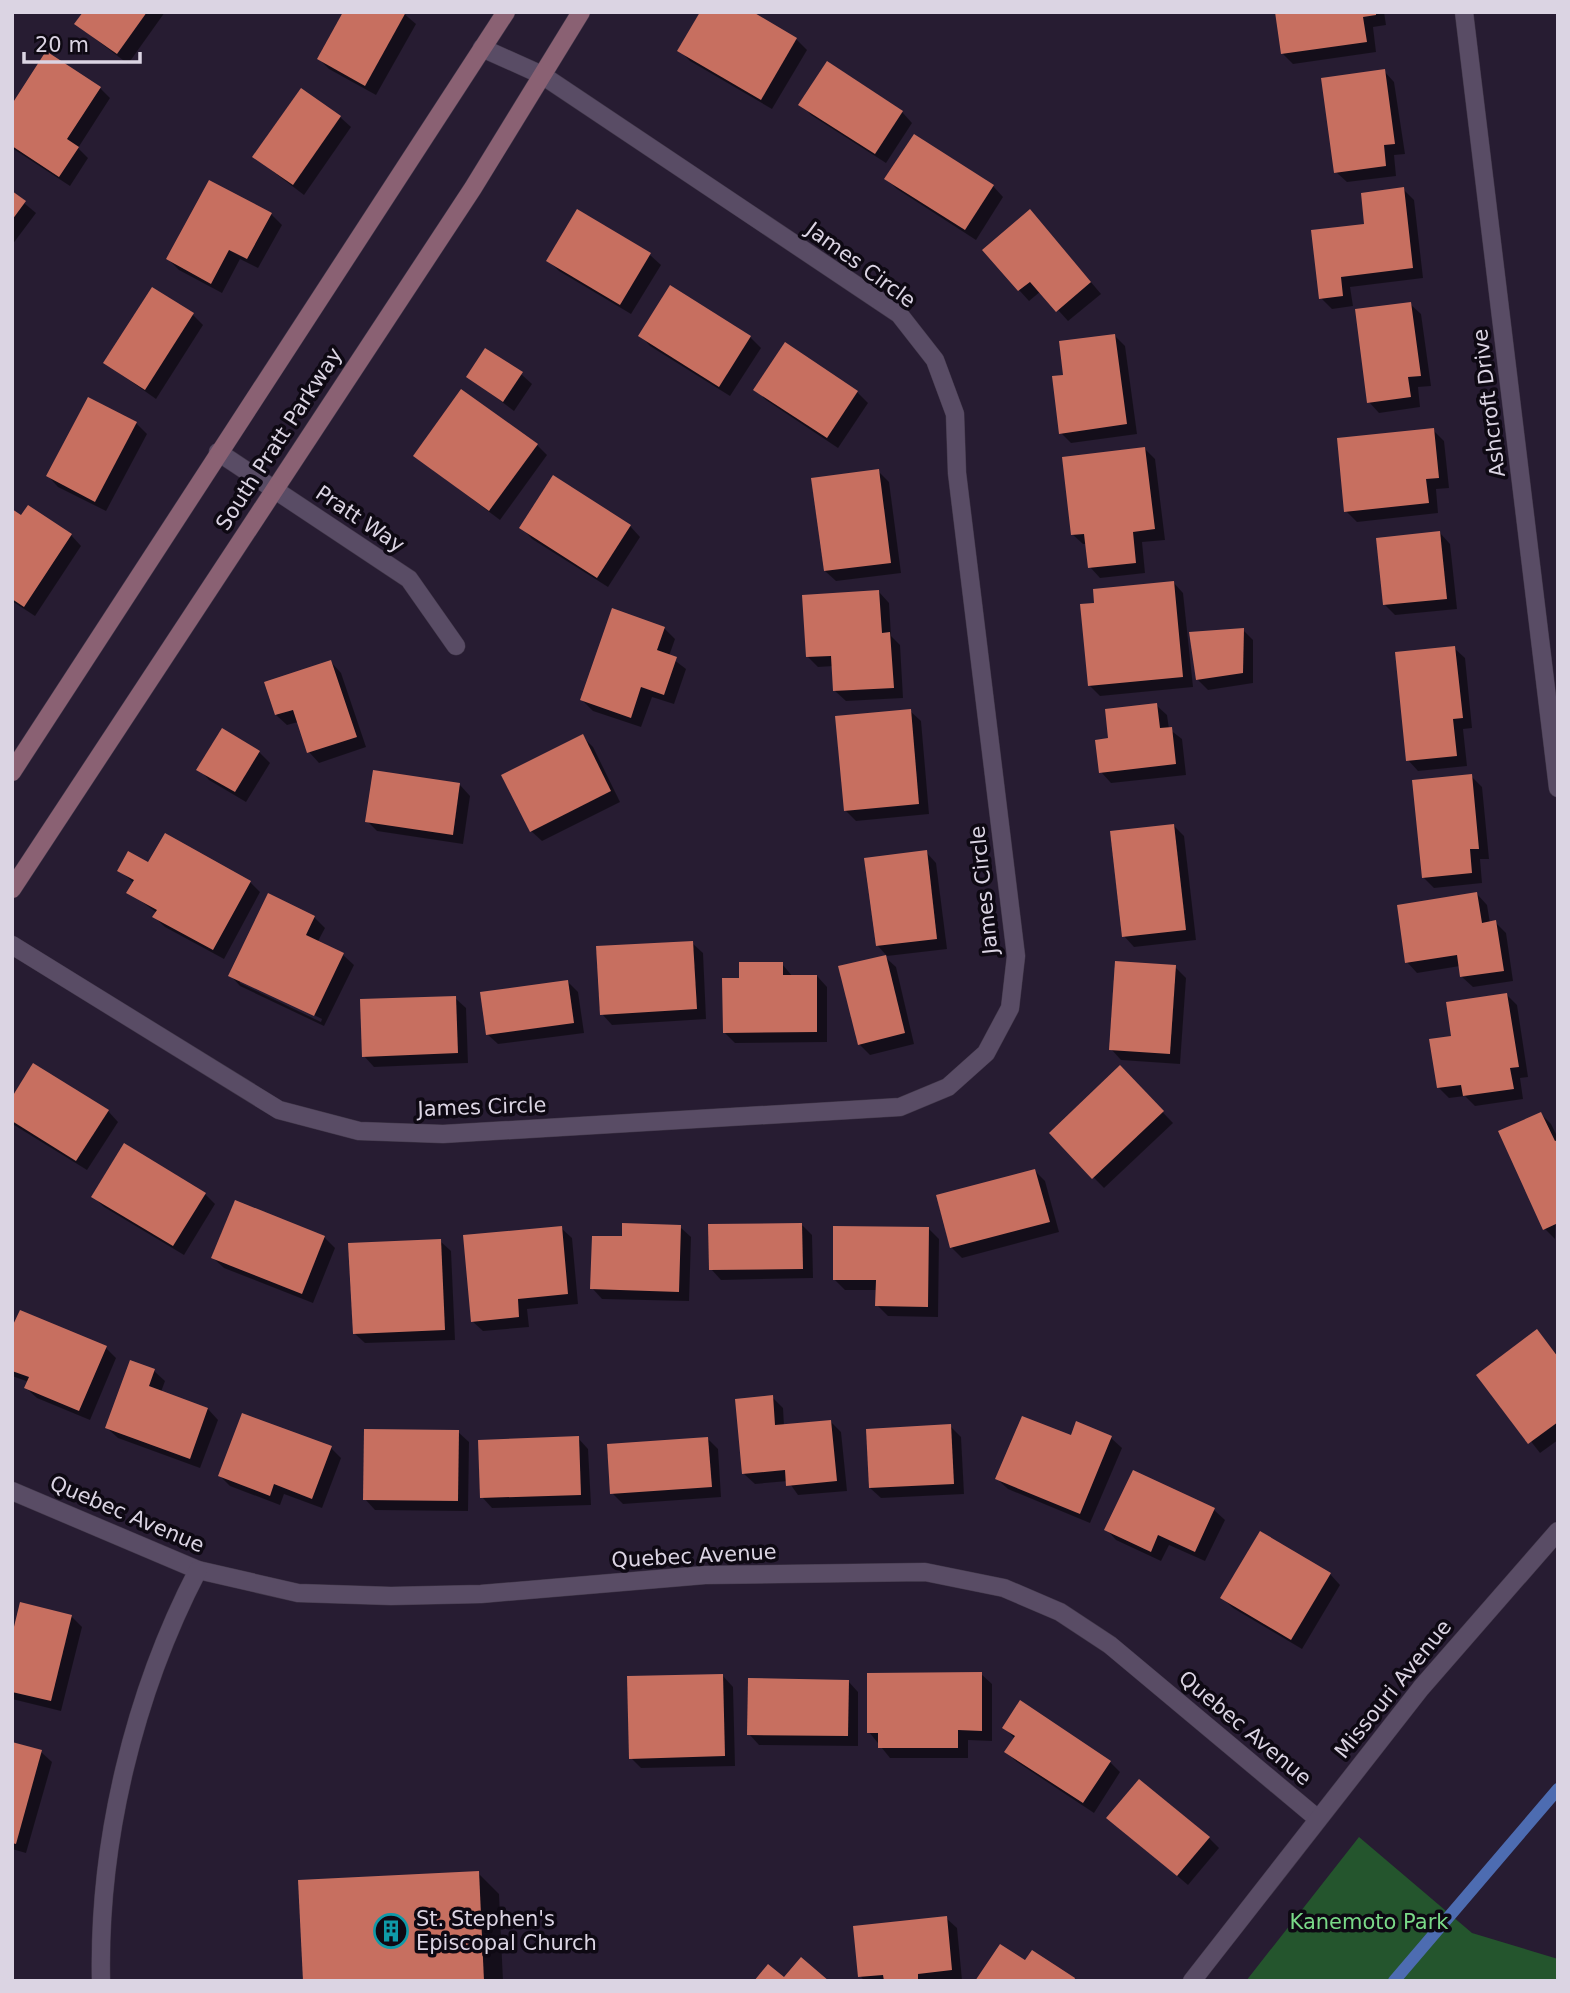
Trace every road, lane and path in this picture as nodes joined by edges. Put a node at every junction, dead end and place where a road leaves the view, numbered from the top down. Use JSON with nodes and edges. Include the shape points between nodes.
{"nodes":[{"id":1,"x":506,"y":12,"type":"edge"},
{"id":2,"x":581,"y":12,"type":"edge"},
{"id":3,"x":1464,"y":12,"type":"edge"},
{"id":4,"x":482,"y":48,"type":"junction"},
{"id":5,"x":542,"y":75,"type":"junction"},
{"id":6,"x":218,"y":452,"type":"junction"},
{"id":7,"x":273,"y":488,"type":"junction"},
{"id":8,"x":456,"y":646,"type":"dead end"},
{"id":9,"x":1552,"y":681,"type":"edge"},
{"id":10,"x":12,"y":772,"type":"edge"},
{"id":11,"x":1558,"y":789,"type":"edge"},
{"id":12,"x":12,"y":889,"type":"edge"},
{"id":13,"x":12,"y":946,"type":"edge"},
{"id":14,"x":12,"y":1491,"type":"edge"},
{"id":15,"x":1558,"y":1531,"type":"edge"},
{"id":16,"x":198,"y":1570,"type":"junction"},
{"id":17,"x":1318,"y":1819,"type":"junction"},
{"id":18,"x":101,"y":1981,"type":"edge"},
{"id":19,"x":1192,"y":1981,"type":"edge"}],
"edges":[{"from":1,"to":4,"type":"street","name":"South Pratt Parkway"},
{"from":2,"to":5,"type":"street","name":"South Pratt Parkway"},
{"from":3,"to":9,"type":"street","name":"Ashcroft Drive"},
{"from":4,"to":5,"type":"street","name":"James Circle"},
{"from":4,"to":6,"type":"street","name":"South Pratt Parkway"},
{"from":5,"to":7,"type":"street","name":"South Pratt Parkway","via":[[473,188]]},
{"from":5,"to":13,"type":"street","name":"James Circle","via":[[899,314],[934,360],[955,414],[957,473],[1016,956],[1010,1008],[986,1053],[948,1087],[900,1107],[443,1134],[359,1131],[279,1110]]},
{"from":6,"to":7,"type":"street","name":"Pratt Way"},
{"from":6,"to":10,"type":"street","name":"South Pratt Parkway"},
{"from":7,"to":8,"type":"street","name":"Pratt Way","via":[[408,579]]},
{"from":7,"to":12,"type":"street","name":"South Pratt Parkway"},
{"from":9,"to":11,"type":"street","name":"Ashcroft Drive"},
{"from":14,"to":16,"type":"street","name":"Quebec Avenue"},
{"from":15,"to":17,"type":"street","name":"Missouri Avenue","via":[[1421,1688]]},
{"from":16,"to":17,"type":"street","name":"Quebec Avenue","via":[[298,1593],[391,1596],[481,1594],[705,1575],[925,1572],[1004,1588],[1060,1612],[1110,1645]]},
{"from":16,"to":18,"type":"street","via":[[142,1704],[113,1823],[100,1943]]},
{"from":17,"to":19,"type":"street","name":"Missouri Avenue"}]}
